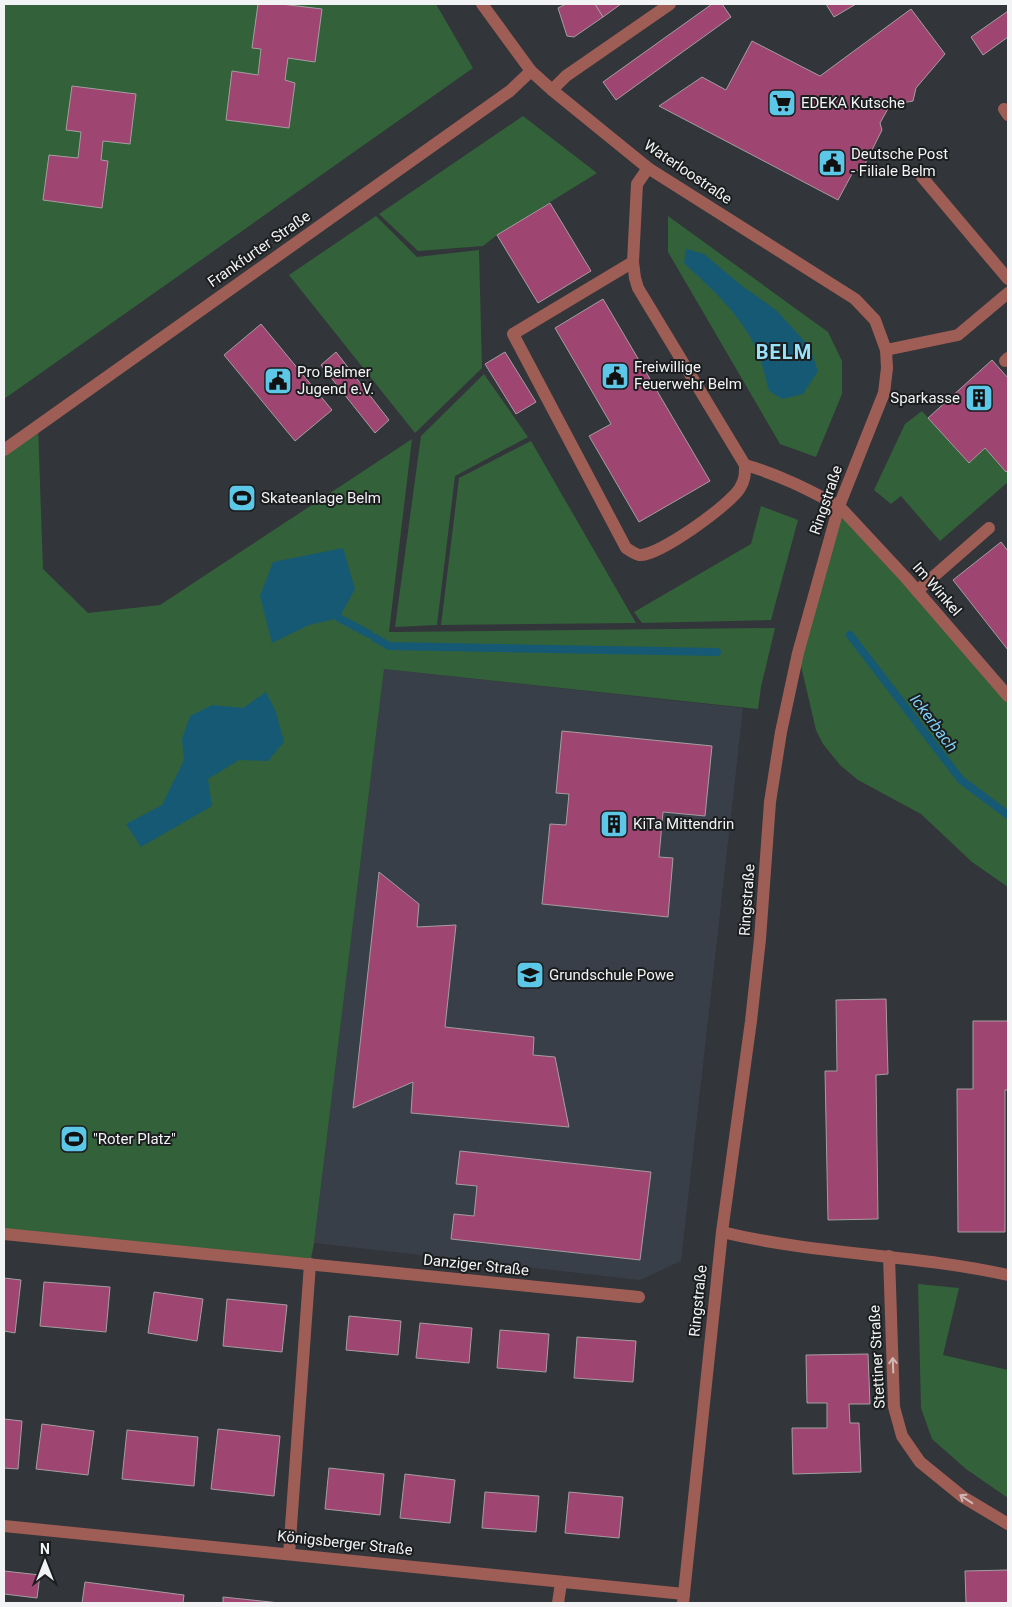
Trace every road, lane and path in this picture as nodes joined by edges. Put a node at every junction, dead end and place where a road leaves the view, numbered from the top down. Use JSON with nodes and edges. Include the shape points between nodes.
{"nodes":[{"id":1,"x":482,"y":4,"type":"edge"},
{"id":2,"x":670,"y":4,"type":"edge"},
{"id":3,"x":531,"y":71,"type":"junction"},
{"id":4,"x":552,"y":90,"type":"junction"},
{"id":5,"x":648,"y":168,"type":"junction"},
{"id":6,"x":922,"y":177,"type":"dead end"},
{"id":7,"x":633,"y":262,"type":"junction"},
{"id":8,"x":1008,"y":279,"type":"edge"},
{"id":9,"x":1008,"y":293,"type":"edge"},
{"id":10,"x":886,"y":350,"type":"junction"},
{"id":11,"x":4,"y":450,"type":"edge"},
{"id":12,"x":745,"y":466,"type":"junction"},
{"id":13,"x":839,"y":506,"type":"junction"},
{"id":14,"x":989,"y":528,"type":"dead end"},
{"id":15,"x":917,"y":591,"type":"junction"},
{"id":16,"x":1008,"y":696,"type":"edge"},
{"id":17,"x":722,"y":1232,"type":"junction"},
{"id":18,"x":4,"y":1234,"type":"edge"},
{"id":19,"x":889,"y":1256,"type":"junction"},
{"id":20,"x":310,"y":1264,"type":"junction"},
{"id":21,"x":1008,"y":1275,"type":"edge"},
{"id":22,"x":638,"y":1297,"type":"dead end"},
{"id":23,"x":1008,"y":1524,"type":"edge"},
{"id":24,"x":4,"y":1526,"type":"edge"},
{"id":25,"x":289,"y":1554,"type":"junction"},
{"id":26,"x":561,"y":1582,"type":"junction"},
{"id":27,"x":683,"y":1599,"type":"edge"},
{"id":28,"x":558,"y":1603,"type":"edge"}],
"edges":[{"from":1,"to":3,"type":"street","name":"Waterloostraße"},
{"from":2,"to":4,"type":"street","via":[[566,76]]},
{"from":3,"to":4,"type":"street","name":"Waterloostraße"},
{"from":3,"to":11,"type":"street","name":"Frankfurter Straße","via":[[510,90]]},
{"from":4,"to":5,"type":"street","name":"Waterloostraße"},
{"from":5,"to":7,"type":"street","via":[[637,184]]},
{"from":5,"to":10,"type":"street","name":"Waterloostraße","via":[[855,299],[875,320]]},
{"from":6,"to":8,"type":"street"},
{"from":7,"to":12,"type":"street","via":[[638,288]]},
{"from":7,"to":12,"type":"street","via":[[513,334],[626,548],[640,555],[656,551],[704,522],[740,489]]},
{"from":9,"to":10,"type":"street","via":[[958,335]]},
{"from":10,"to":13,"type":"street","name":"Ringstraße","via":[[884,393]]},
{"from":12,"to":13,"type":"street","name":"Im Winkel","via":[[763,470]]},
{"from":13,"to":15,"type":"street","name":"Im Winkel"},
{"from":13,"to":17,"type":"street","name":"Ringstraße","via":[[798,653],[781,732],[770,802],[751,1021]]},
{"from":14,"to":15,"type":"street"},
{"from":15,"to":16,"type":"street","name":"Im Winkel"},
{"from":17,"to":19,"type":"street","via":[[810,1248]]},
{"from":17,"to":27,"type":"street","name":"Ringstraße"},
{"from":18,"to":20,"type":"street","name":"Danziger Straße"},
{"from":19,"to":21,"type":"street"},
{"from":23,"to":19,"type":"street","name":"Stettiner Straße","one_way":true,"via":[[956,1492],[920,1462],[902,1436],[894,1407]]},
{"from":20,"to":22,"type":"street","name":"Danziger Straße"},
{"from":20,"to":25,"type":"street"},
{"from":24,"to":25,"type":"street","name":"Königsberger Straße"},
{"from":25,"to":26,"type":"street","name":"Königsberger Straße"},
{"from":26,"to":27,"type":"street","name":"Königsberger Straße"},
{"from":26,"to":28,"type":"street"}]}
